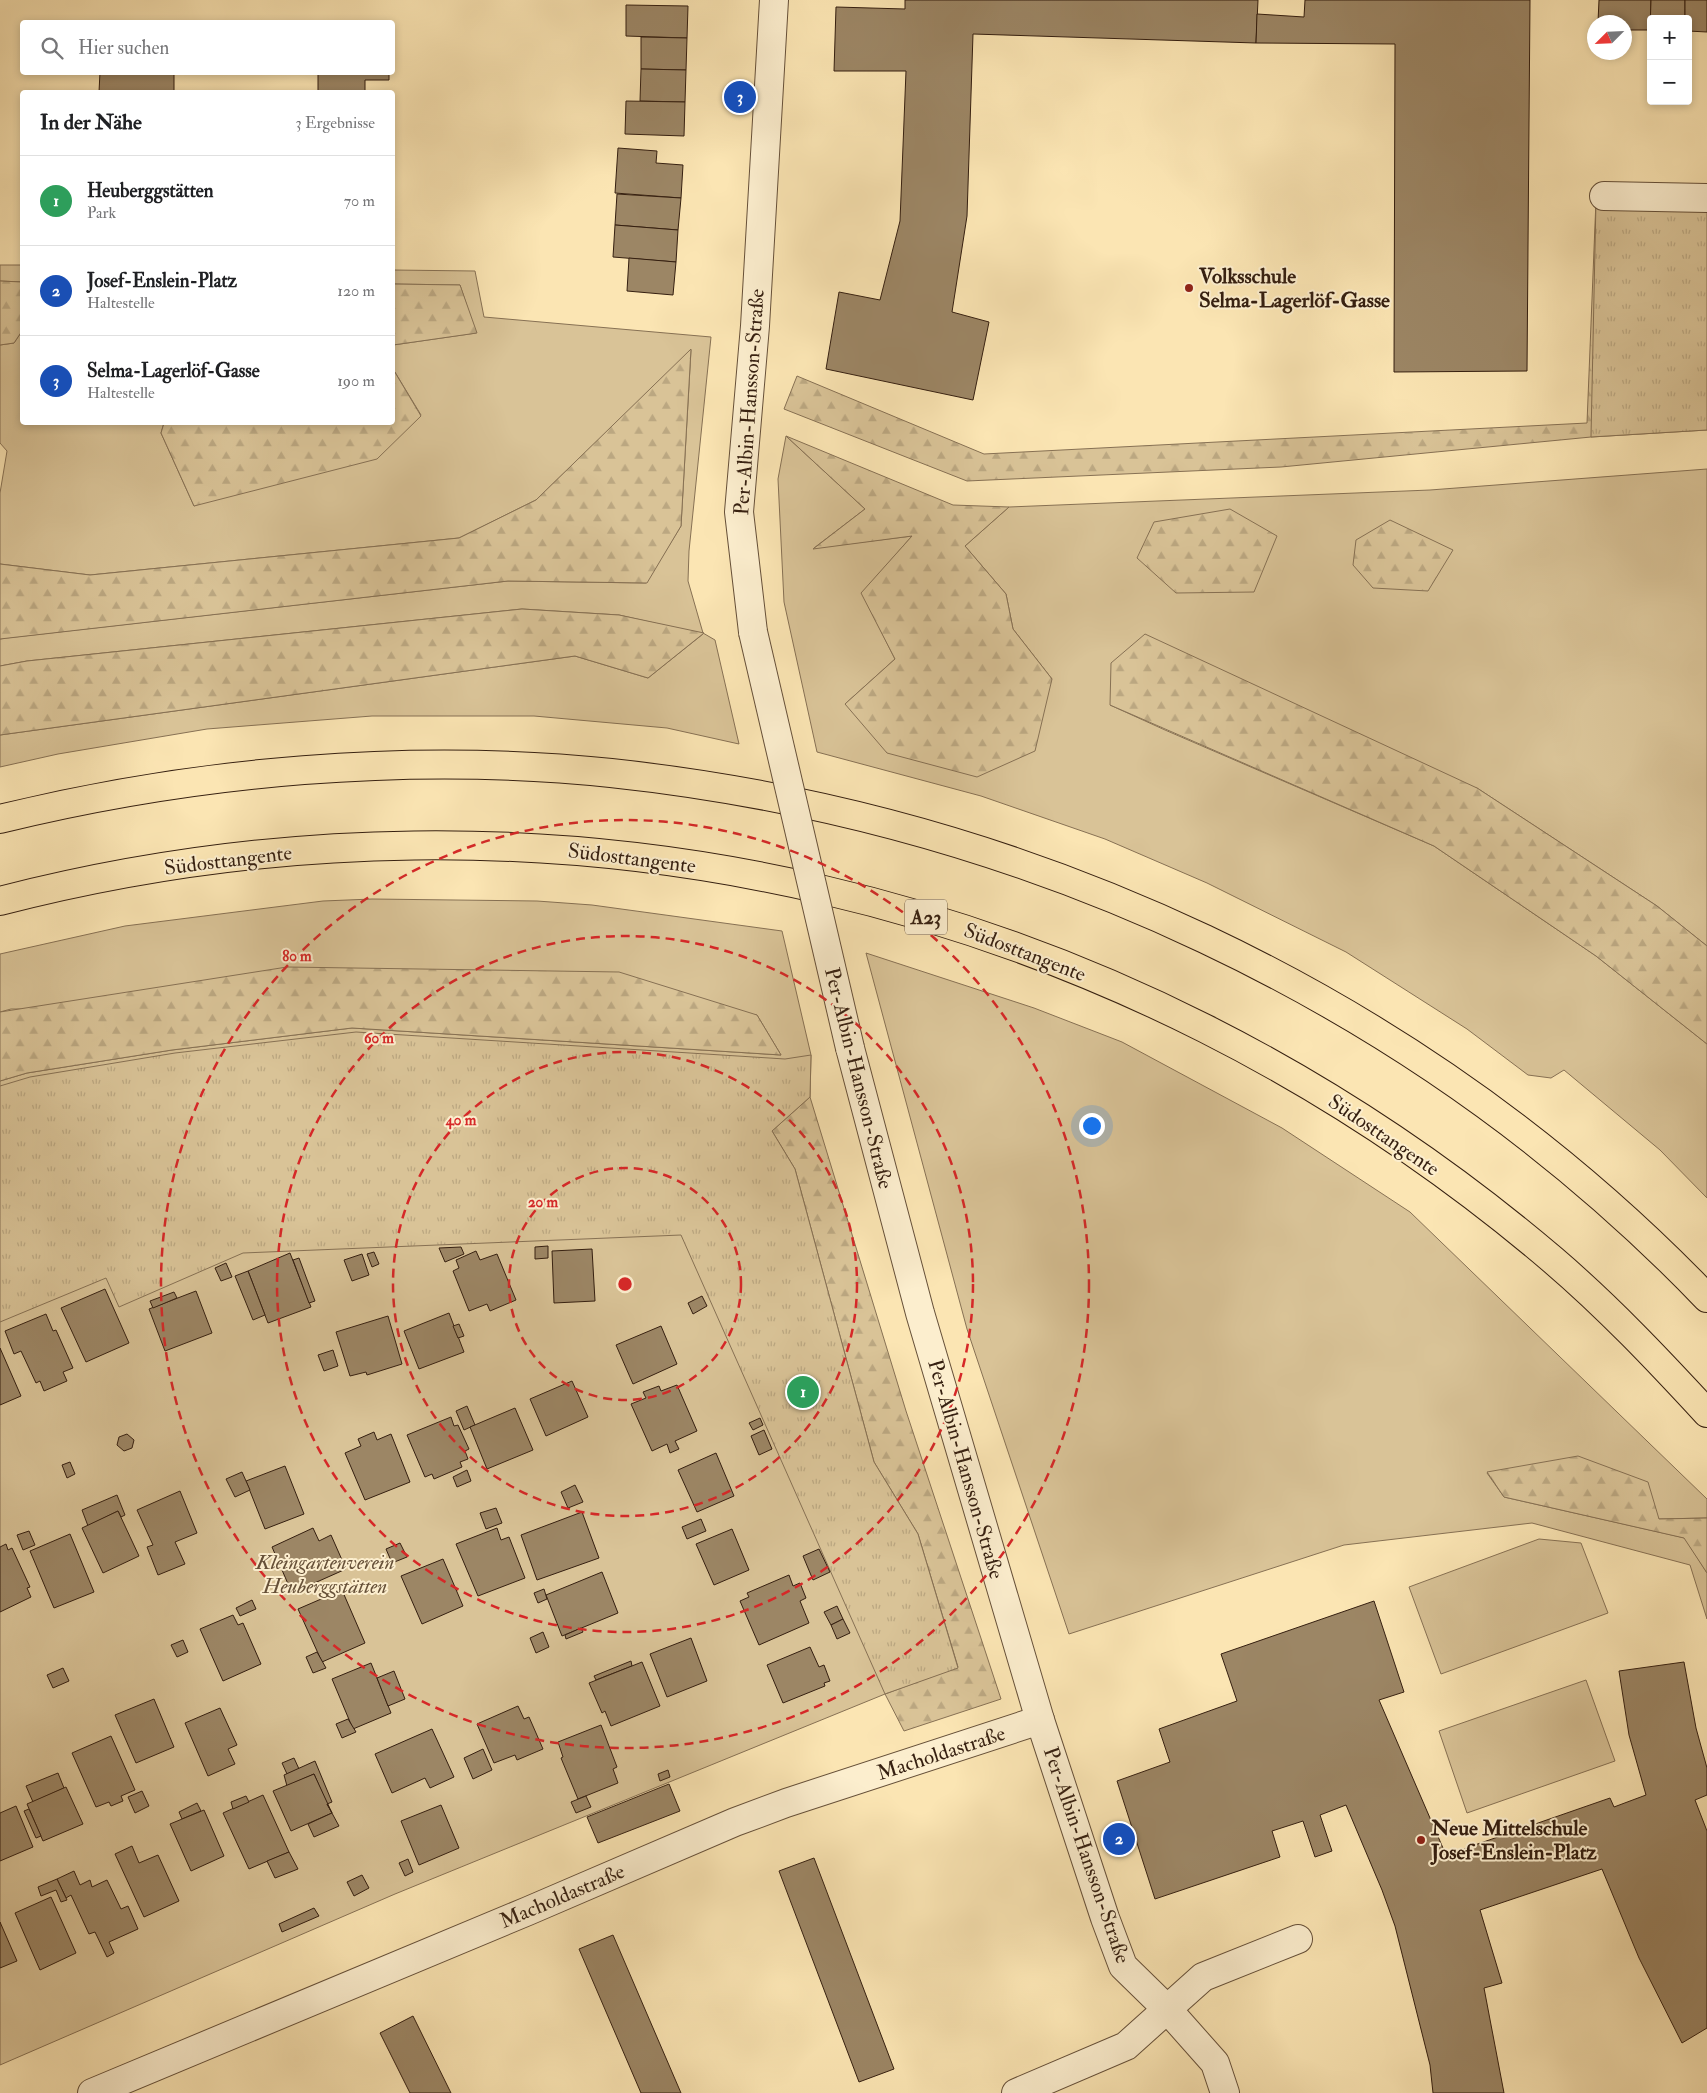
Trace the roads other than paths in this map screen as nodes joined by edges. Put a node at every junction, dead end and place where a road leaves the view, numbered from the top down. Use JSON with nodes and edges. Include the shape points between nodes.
{"nodes":[{"id":1,"x":774,"y":0,"type":"edge"},
{"id":2,"x":1604,"y":196,"type":"dead end"},
{"id":3,"x":1707,"y":198,"type":"edge"},
{"id":4,"x":0,"y":819,"type":"edge"},
{"id":5,"x":0,"y":901,"type":"edge"},
{"id":6,"x":1707,"y":1298,"type":"edge"},
{"id":7,"x":1707,"y":1413,"type":"edge"},
{"id":8,"x":1040,"y":1720,"type":"junction"},
{"id":9,"x":1298,"y":1939,"type":"dead end"},
{"id":10,"x":1168,"y":2010,"type":"junction"},
{"id":11,"x":92,"y":2093,"type":"edge"},
{"id":12,"x":1016,"y":2093,"type":"edge"},
{"id":13,"x":1225,"y":2093,"type":"edge"}],
"edges":[{"from":1,"to":8,"type":"street","name":"Per-Albin-Hansson-Straße","bridge":true,"via":[[755,326],[739,512],[753,632],[850,1048],[920,1314]]},
{"from":2,"to":3,"type":"street"},
{"from":4,"to":6,"type":"highway","via":[[199,781],[384,766],[498,766],[608,773],[703,785],[882,821],[984,850],[1107,896],[1221,946],[1315,994],[1407,1050],[1505,1119],[1600,1196]]},
{"from":5,"to":7,"type":"highway","name":"Südosttangente","number":"A23","via":[[132,873],[294,851],[394,845],[501,846],[608,853],[706,867],[876,902],[959,927],[1074,969],[1170,1011],[1263,1058],[1362,1117],[1459,1186],[1554,1260],[1631,1332]]},
{"from":8,"to":10,"type":"street","name":"Per-Albin-Hansson-Straße","via":[[1081,1850],[1123,1966]]},
{"from":8,"to":11,"type":"street","name":"Macholdastraße","via":[[735,1822]]},
{"from":9,"to":10,"type":"street","via":[[1204,1977]]},
{"from":10,"to":12,"type":"street","via":[[1126,2046]]},
{"from":10,"to":13,"type":"street","name":"Per-Albin-Hansson-Straße","via":[[1215,2063]]}]}
